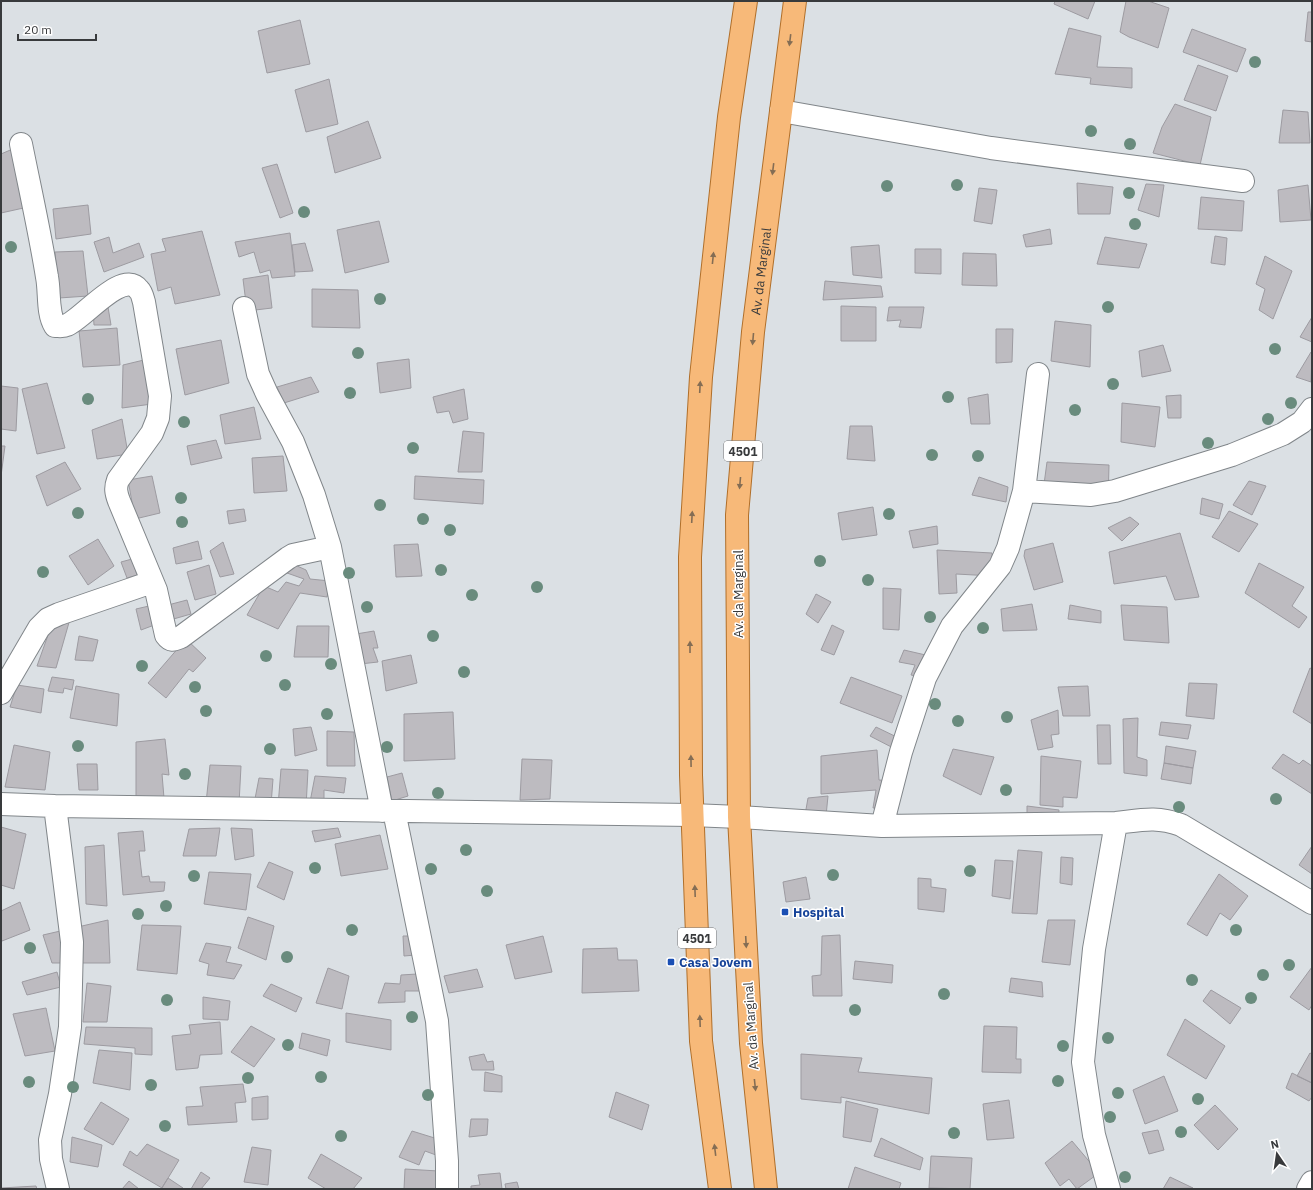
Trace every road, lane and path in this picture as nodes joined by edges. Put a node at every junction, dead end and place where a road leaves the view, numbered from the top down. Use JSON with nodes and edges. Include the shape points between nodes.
{"nodes":[{"id":1,"x":746,"y":1,"type":"edge"},
{"id":2,"x":795,"y":1,"type":"edge"},
{"id":3,"x":781,"y":111,"type":"junction"},
{"id":4,"x":20,"y":144,"type":"dead end"},
{"id":5,"x":1243,"y":181,"type":"dead end"},
{"id":6,"x":244,"y":308,"type":"dead end"},
{"id":7,"x":1038,"y":374,"type":"dead end"},
{"id":8,"x":1312,"y":409,"type":"edge"},
{"id":9,"x":1024,"y":491,"type":"junction"},
{"id":10,"x":330,"y":547,"type":"junction"},
{"id":11,"x":152,"y":582,"type":"junction"},
{"id":12,"x":1,"y":693,"type":"edge"},
{"id":13,"x":1,"y":804,"type":"edge"},
{"id":14,"x":55,"y":806,"type":"junction"},
{"id":15,"x":388,"y":811,"type":"junction"},
{"id":16,"x":692,"y":815,"type":"junction"},
{"id":17,"x":739,"y":817,"type":"junction"},
{"id":18,"x":1116,"y":823,"type":"junction"},
{"id":19,"x":882,"y":826,"type":"junction"},
{"id":20,"x":1312,"y":902,"type":"edge"},
{"id":21,"x":1312,"y":1182,"type":"edge"},
{"id":22,"x":58,"y":1189,"type":"edge"},
{"id":23,"x":446,"y":1189,"type":"edge"},
{"id":24,"x":720,"y":1189,"type":"edge"},
{"id":25,"x":766,"y":1189,"type":"edge"},
{"id":26,"x":1109,"y":1189,"type":"edge"},
{"id":27,"x":1308,"y":1189,"type":"edge"}],
"edges":[{"from":16,"to":1,"type":"main road","number":"4501","one_way":true,"via":[[690,557],[700,377],[729,117]]},
{"from":2,"to":3,"type":"main road","name":"Av. da Marginal","number":"4501","one_way":true},
{"from":3,"to":5,"type":"street","via":[[991,148]]},
{"from":3,"to":17,"type":"main road","name":"Av. da Marginal","number":"4501","one_way":true,"via":[[753,332],[737,515]]},
{"from":4,"to":11,"type":"street","via":[[39,229],[51,316],[55,326],[68,325],[114,289],[125,285],[131,285],[139,290],[144,302],[160,396],[158,418],[152,434],[118,480],[116,487],[118,501]]},
{"from":6,"to":10,"type":"street","via":[[258,374],[293,442],[314,495]]},
{"from":7,"to":9,"type":"street"},
{"from":8,"to":9,"type":"street","via":[[1302,422],[1283,434],[1232,455],[1115,491],[1091,495]]},
{"from":9,"to":19,"type":"street","via":[[1008,548],[1000,566],[952,626],[925,678],[901,752]]},
{"from":10,"to":11,"type":"street","via":[[288,558],[175,640],[166,635],[159,600]]},
{"from":10,"to":15,"type":"street"},
{"from":11,"to":12,"type":"street","via":[[48,619],[39,628]]},
{"from":13,"to":14,"type":"street"},
{"from":14,"to":15,"type":"street"},
{"from":14,"to":22,"type":"street","via":[[72,942],[70,1027],[50,1140],[51,1159]]},
{"from":15,"to":16,"type":"street"},
{"from":15,"to":23,"type":"street","via":[[438,1021],[447,1161]]},
{"from":16,"to":17,"type":"street"},
{"from":24,"to":16,"type":"main road","number":"4501","one_way":true,"via":[[701,1041]]},
{"from":17,"to":19,"type":"street"},
{"from":17,"to":25,"type":"main road","name":"Av. da Marginal","number":"4501","one_way":true,"via":[[751,1043]]},
{"from":18,"to":19,"type":"street"},
{"from":18,"to":20,"type":"street","via":[[1152,819],[1181,825]]},
{"from":18,"to":26,"type":"street","via":[[1094,949],[1083,1062],[1094,1135]]},
{"from":21,"to":27,"type":"street"}]}
